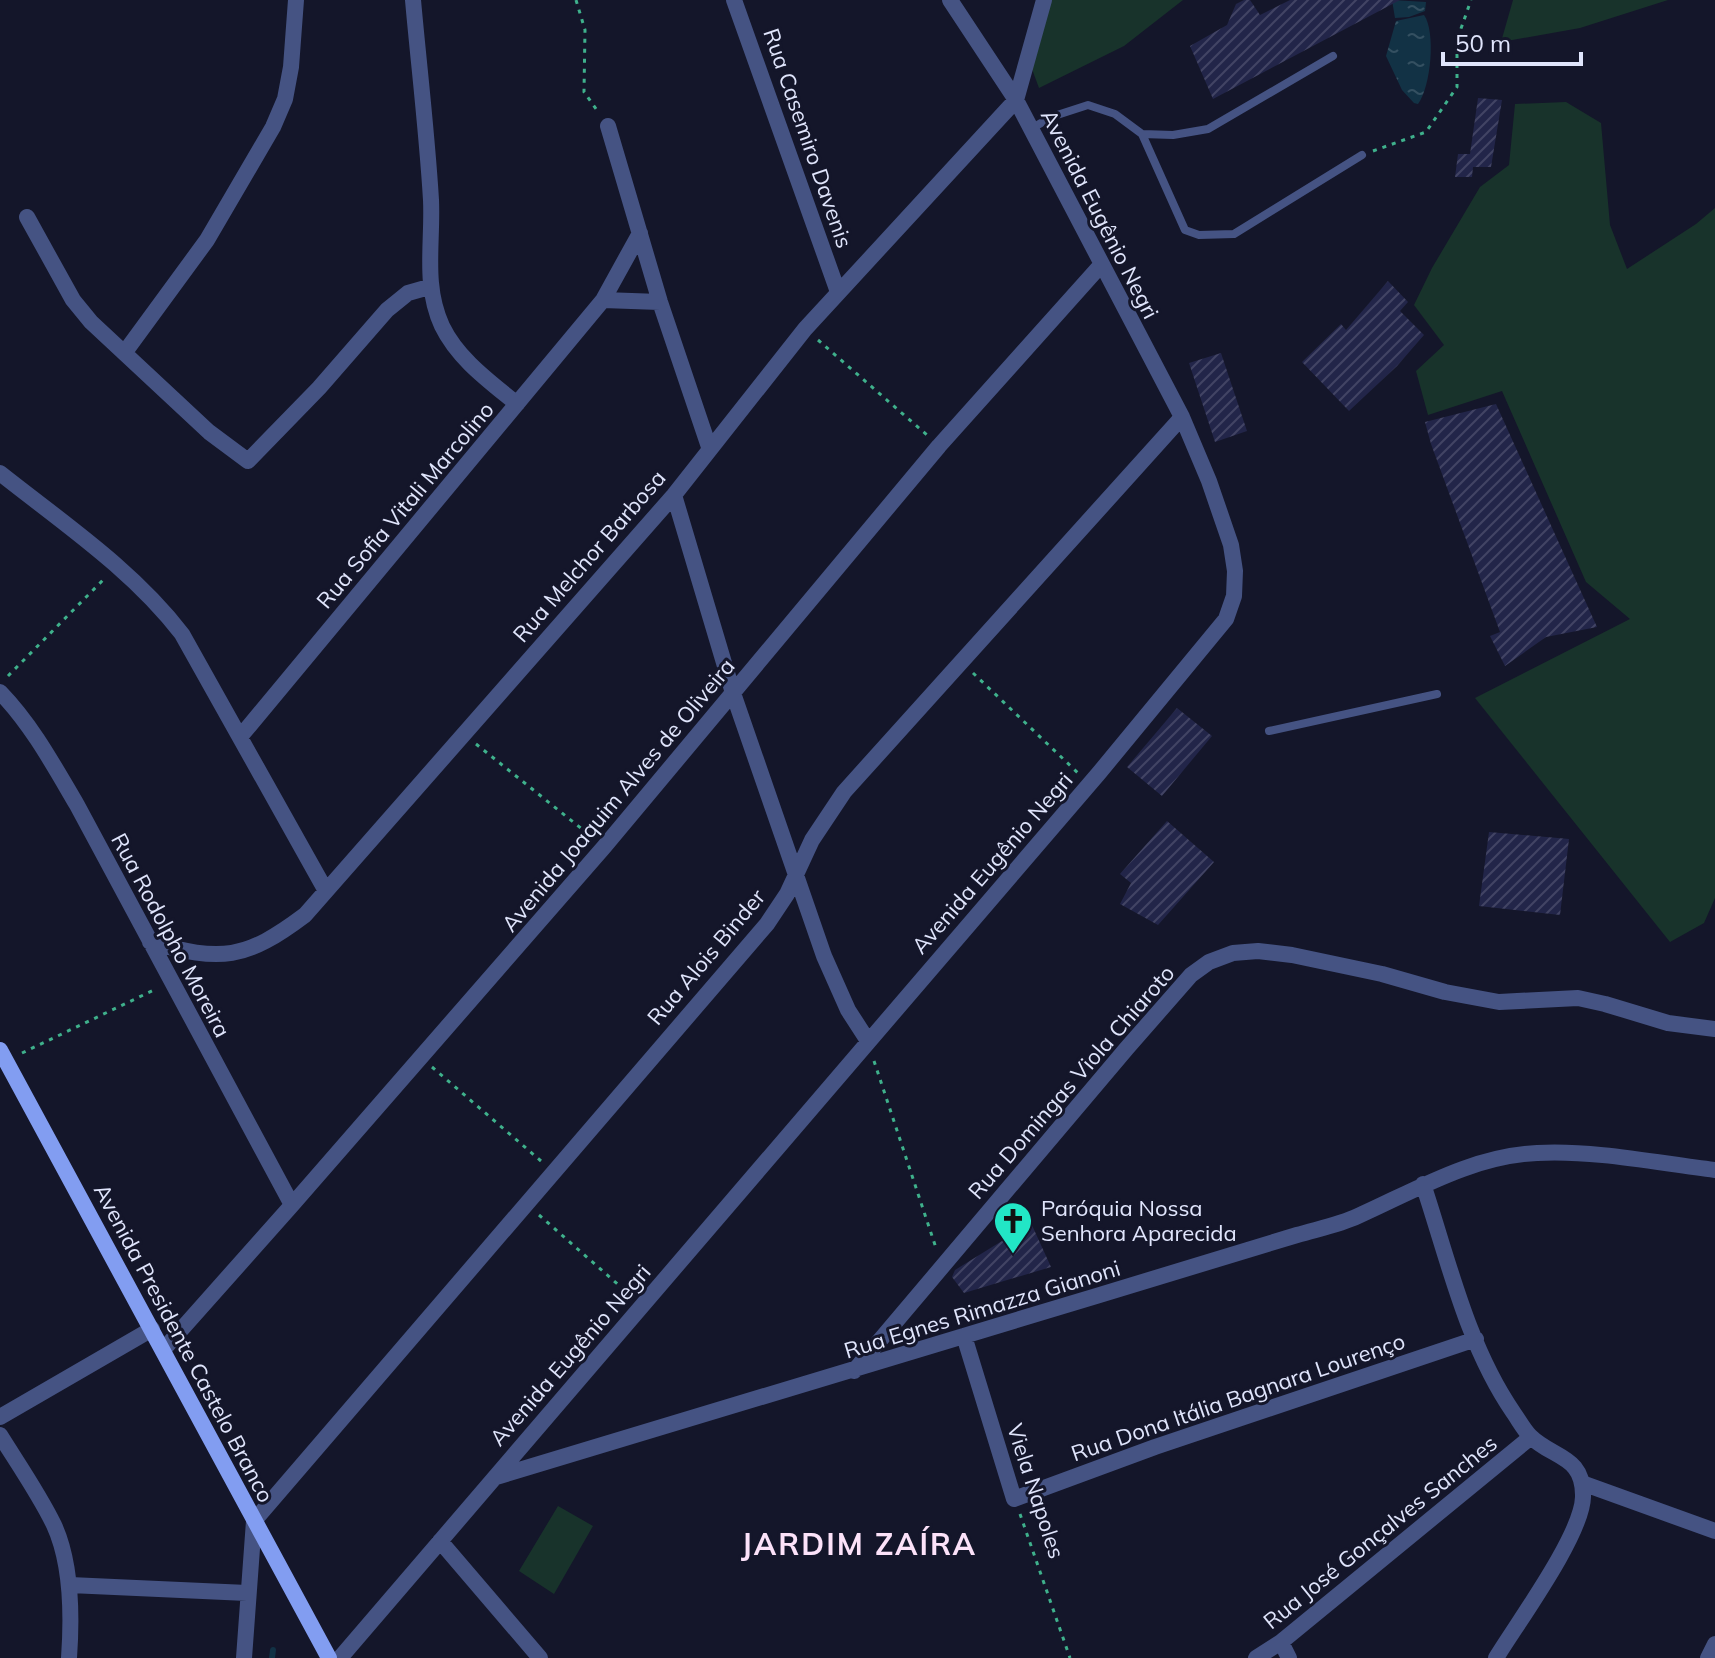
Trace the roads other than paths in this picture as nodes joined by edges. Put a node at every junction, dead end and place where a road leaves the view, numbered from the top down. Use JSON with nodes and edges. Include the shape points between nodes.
{"nodes":[{"id":1,"x":296,"y":0,"type":"edge"},
{"id":2,"x":413,"y":0,"type":"edge"},
{"id":3,"x":734,"y":0,"type":"edge"},
{"id":4,"x":950,"y":0,"type":"edge"},
{"id":5,"x":1044,"y":0,"type":"edge"},
{"id":6,"x":1333,"y":56,"type":"dead end"},
{"id":7,"x":1016,"y":100,"type":"junction"},
{"id":8,"x":608,"y":126,"type":"road end"},
{"id":9,"x":1031,"y":129,"type":"junction"},
{"id":10,"x":1142,"y":134,"type":"junction"},
{"id":11,"x":1362,"y":155,"type":"road end"},
{"id":12,"x":27,"y":217,"type":"dead end"},
{"id":13,"x":640,"y":233,"type":"junction"},
{"id":14,"x":1101,"y":265,"type":"junction"},
{"id":15,"x":429,"y":287,"type":"junction"},
{"id":16,"x":838,"y":292,"type":"junction"},
{"id":17,"x":603,"y":300,"type":"junction"},
{"id":18,"x":660,"y":302,"type":"junction"},
{"id":19,"x":125,"y":352,"type":"junction"},
{"id":20,"x":517,"y":404,"type":"junction"},
{"id":21,"x":1182,"y":417,"type":"junction"},
{"id":22,"x":709,"y":447,"type":"junction"},
{"id":23,"x":0,"y":473,"type":"edge"},
{"id":24,"x":674,"y":495,"type":"junction"},
{"id":25,"x":0,"y":692,"type":"edge"},
{"id":26,"x":733,"y":693,"type":"junction"},
{"id":27,"x":1437,"y":694,"type":"dead end"},
{"id":28,"x":1269,"y":731,"type":"dead end"},
{"id":29,"x":240,"y":737,"type":"junction"},
{"id":30,"x":797,"y":874,"type":"junction"},
{"id":31,"x":326,"y":891,"type":"junction"},
{"id":32,"x":150,"y":942,"type":"junction"},
{"id":33,"x":1715,"y":1029,"type":"edge"},
{"id":34,"x":868,"y":1041,"type":"junction"},
{"id":35,"x":3,"y":1056,"type":"edge"},
{"id":36,"x":1715,"y":1170,"type":"edge"},
{"id":37,"x":1423,"y":1184,"type":"junction"},
{"id":38,"x":292,"y":1205,"type":"junction"},
{"id":39,"x":152,"y":1329,"type":"junction"},
{"id":40,"x":964,"y":1336,"type":"junction"},
{"id":41,"x":1476,"y":1339,"type":"junction"},
{"id":42,"x":164,"y":1349,"type":"junction"},
{"id":43,"x":853,"y":1372,"type":"junction"},
{"id":44,"x":0,"y":1417,"type":"edge"},
{"id":45,"x":0,"y":1435,"type":"edge"},
{"id":46,"x":1531,"y":1437,"type":"junction"},
{"id":47,"x":494,"y":1477,"type":"junction"},
{"id":48,"x":1582,"y":1483,"type":"junction"},
{"id":49,"x":1014,"y":1499,"type":"joint"},
{"id":50,"x":254,"y":1521,"type":"junction"},
{"id":51,"x":1715,"y":1531,"type":"edge"},
{"id":52,"x":440,"y":1541,"type":"junction"},
{"id":53,"x":70,"y":1585,"type":"junction"},
{"id":54,"x":247,"y":1593,"type":"junction"},
{"id":55,"x":1281,"y":1642,"type":"junction"},
{"id":56,"x":1715,"y":1644,"type":"edge"},
{"id":57,"x":330,"y":1657,"type":"edge"},
{"id":58,"x":69,"y":1658,"type":"edge"},
{"id":59,"x":244,"y":1658,"type":"edge"},
{"id":60,"x":540,"y":1658,"type":"edge"},
{"id":61,"x":1256,"y":1658,"type":"edge"},
{"id":62,"x":1289,"y":1658,"type":"edge"},
{"id":63,"x":1496,"y":1658,"type":"edge"},
{"id":64,"x":1708,"y":1658,"type":"edge"}],
"edges":[{"from":1,"to":19,"type":"street","via":[[291,67],[273,127],[207,240]]},
{"from":2,"to":15,"type":"street","via":[[431,201]]},
{"from":3,"to":16,"type":"street","name":"Rua Casemiro Davenis"},
{"from":4,"to":7,"type":"street","name":"Avenida Eugênio Negri"},
{"from":5,"to":7,"type":"street"},
{"from":6,"to":10,"type":"lane","via":[[1208,129]]},
{"from":7,"to":9,"type":"street","name":"Avenida Eugênio Negri"},
{"from":7,"to":16,"type":"street","name":"Rua Melchor Barbosa"},
{"from":8,"to":13,"type":"street"},
{"from":9,"to":10,"type":"lane","via":[[1088,105],[1115,114]]},
{"from":9,"to":14,"type":"street","name":"Avenida Eugênio Negri"},
{"from":10,"to":11,"type":"lane","via":[[1185,230],[1199,235],[1234,234]]},
{"from":12,"to":19,"type":"street","via":[[73,300]]},
{"from":13,"to":17,"type":"street","name":"Rua Sofia Vitali Marcolino"},
{"from":13,"to":18,"type":"street"},
{"from":14,"to":21,"type":"street","name":"Avenida Eugênio Negri"},
{"from":14,"to":26,"type":"street","name":"Avenida Joaquim Alves de Oliveira","via":[[939,446]]},
{"from":15,"to":19,"type":"street","via":[[408,293],[387,310],[248,461],[209,432]]},
{"from":15,"to":20,"type":"street","via":[[451,342]]},
{"from":16,"to":22,"type":"street","name":"Rua Melchor Barbosa"},
{"from":17,"to":18,"type":"street"},
{"from":17,"to":20,"type":"street","name":"Rua Sofia Vitali Marcolino"},
{"from":18,"to":22,"type":"street"},
{"from":20,"to":29,"type":"street","name":"Rua Sofia Vitali Marcolino"},
{"from":21,"to":30,"type":"street","name":"Rua Alois Binder","via":[[844,792]]},
{"from":21,"to":34,"type":"street","name":"Avenida Eugênio Negri","via":[[1231,545],[1234,596],[1226,619]]},
{"from":22,"to":24,"type":"street","name":"Rua Melchor Barbosa"},
{"from":23,"to":29,"type":"street","via":[[163,609]]},
{"from":24,"to":26,"type":"street"},
{"from":24,"to":31,"type":"street","name":"Rua Melchor Barbosa"},
{"from":25,"to":32,"type":"street","name":"Rua Rodolpho Moreira","via":[[45,750]]},
{"from":26,"to":30,"type":"street"},
{"from":26,"to":38,"type":"street","name":"Avenida Joaquim Alves de Oliveira"},
{"from":27,"to":28,"type":"lane"},
{"from":29,"to":31,"type":"street"},
{"from":30,"to":34,"type":"street","via":[[824,956]]},
{"from":30,"to":50,"type":"street","name":"Rua Alois Binder","via":[[767,924]]},
{"from":31,"to":32,"type":"street","name":"Rua Melchor Barbosa","via":[[305,915],[247,951],[191,953]]},
{"from":32,"to":38,"type":"street","name":"Rua Rodolpho Moreira"},
{"from":33,"to":43,"type":"street","name":"Rua Domingas Viola Chiaroto","via":[[1668,1023],[1578,998],[1499,1002],[1292,955],[1233,953],[1209,962],[1191,975]]},
{"from":34,"to":47,"type":"street","name":"Avenida Eugênio Negri"},
{"from":35,"to":39,"type":"street","name":"Avenida Presidente Castelo Branco"},
{"from":36,"to":37,"type":"street","name":"Rua Egnes Rimazza Gianoni","via":[[1536,1153],[1498,1159]]},
{"from":37,"to":40,"type":"street","name":"Rua Egnes Rimazza Gianoni","via":[[1355,1218]]},
{"from":37,"to":41,"type":"street"},
{"from":38,"to":42,"type":"street","name":"Avenida Joaquim Alves de Oliveira"},
{"from":39,"to":42,"type":"street","name":"Avenida Presidente Castelo Branco"},
{"from":39,"to":44,"type":"street"},
{"from":40,"to":43,"type":"street","name":"Rua Egnes Rimazza Gianoni"},
{"from":40,"to":49,"type":"street","name":"Viela Napoles"},
{"from":41,"to":46,"type":"street"},
{"from":41,"to":49,"type":"street","name":"Rua Dona Itália Bagnara Lourenço"},
{"from":42,"to":50,"type":"street","name":"Avenida Presidente Castelo Branco"},
{"from":43,"to":47,"type":"street","name":"Rua Egnes Rimazza Gianoni"},
{"from":45,"to":53,"type":"street","via":[[55,1527]]},
{"from":46,"to":48,"type":"street","via":[[1566,1458]]},
{"from":46,"to":55,"type":"street","name":"Rua José Gonçalves Sanches"},
{"from":47,"to":52,"type":"street","name":"Avenida Eugênio Negri"},
{"from":48,"to":51,"type":"street"},
{"from":48,"to":63,"type":"street","via":[[1583,1499],[1570,1539]]},
{"from":50,"to":54,"type":"street"},
{"from":50,"to":57,"type":"street","name":"Avenida Presidente Castelo Branco"},
{"from":52,"to":57,"type":"street","name":"Avenida Eugênio Negri"},
{"from":52,"to":60,"type":"street"},
{"from":53,"to":54,"type":"street"},
{"from":53,"to":58,"type":"street"},
{"from":54,"to":59,"type":"street"},
{"from":55,"to":61,"type":"street","name":"Rua José Gonçalves Sanches"},
{"from":55,"to":62,"type":"street"},
{"from":56,"to":64,"type":"street"}]}
